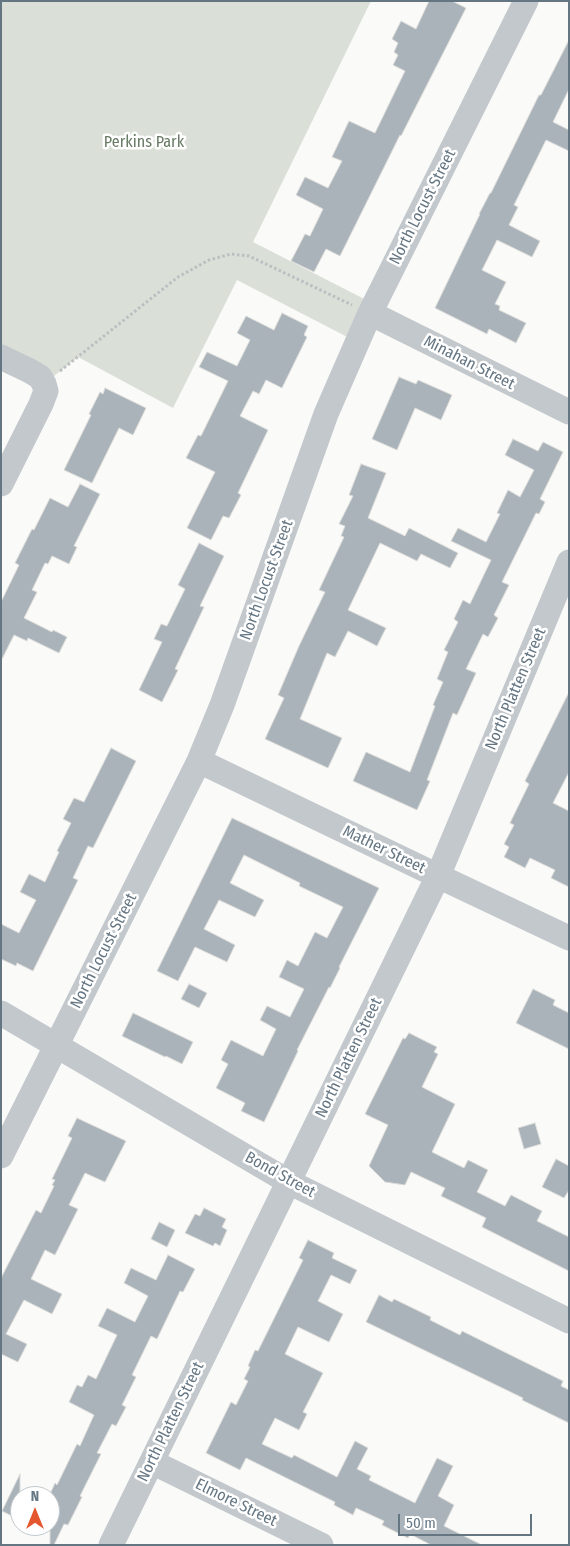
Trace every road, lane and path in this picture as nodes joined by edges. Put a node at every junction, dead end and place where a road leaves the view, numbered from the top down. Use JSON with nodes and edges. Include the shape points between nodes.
{"nodes":[{"id":1,"x":526,"y":1,"type":"edge"},
{"id":2,"x":370,"y":313,"type":"junction"},
{"id":3,"x":1,"y":357,"type":"edge"},
{"id":4,"x":44,"y":384,"type":"junction"},
{"id":5,"x":569,"y":412,"type":"edge"},
{"id":6,"x":1,"y":484,"type":"edge"},
{"id":7,"x":569,"y":562,"type":"edge"},
{"id":8,"x":200,"y":761,"type":"junction"},
{"id":9,"x":438,"y":876,"type":"junction"},
{"id":10,"x":569,"y":938,"type":"edge"},
{"id":11,"x":1,"y":1013,"type":"edge"},
{"id":12,"x":57,"y":1046,"type":"junction"},
{"id":13,"x":1,"y":1156,"type":"edge"},
{"id":14,"x":289,"y":1182,"type":"junction"},
{"id":15,"x":569,"y":1321,"type":"edge"},
{"id":16,"x":152,"y":1462,"type":"junction"},
{"id":17,"x":111,"y":1545,"type":"edge"},
{"id":18,"x":321,"y":1545,"type":"edge"}],
"edges":[{"from":1,"to":2,"type":"street","name":"North Locust Street"},
{"from":2,"to":4,"type":"path","via":[[249,256],[231,254],[209,260],[178,277]]},
{"from":2,"to":5,"type":"street","name":"Minahan Street"},
{"from":2,"to":8,"type":"street","name":"North Locust Street","via":[[326,414]]},
{"from":3,"to":4,"type":"street","via":[[40,377]]},
{"from":4,"to":6,"type":"street","via":[[46,391],[41,404]]},
{"from":7,"to":9,"type":"street","name":"North Platten Street"},
{"from":8,"to":9,"type":"street","name":"Mather Street"},
{"from":8,"to":12,"type":"street","name":"North Locust Street"},
{"from":9,"to":10,"type":"street","name":"Mather Street"},
{"from":9,"to":14,"type":"street","name":"North Platten Street"},
{"from":11,"to":12,"type":"street","name":"Bond Street"},
{"from":12,"to":13,"type":"street","name":"North Locust Street"},
{"from":12,"to":14,"type":"street","name":"Bond Street"},
{"from":14,"to":15,"type":"street","name":"Bond Street"},
{"from":14,"to":16,"type":"street","name":"North Platten Street"},
{"from":16,"to":17,"type":"street","name":"North Platten Street"},
{"from":16,"to":18,"type":"street","name":"Elmore Street"}]}
